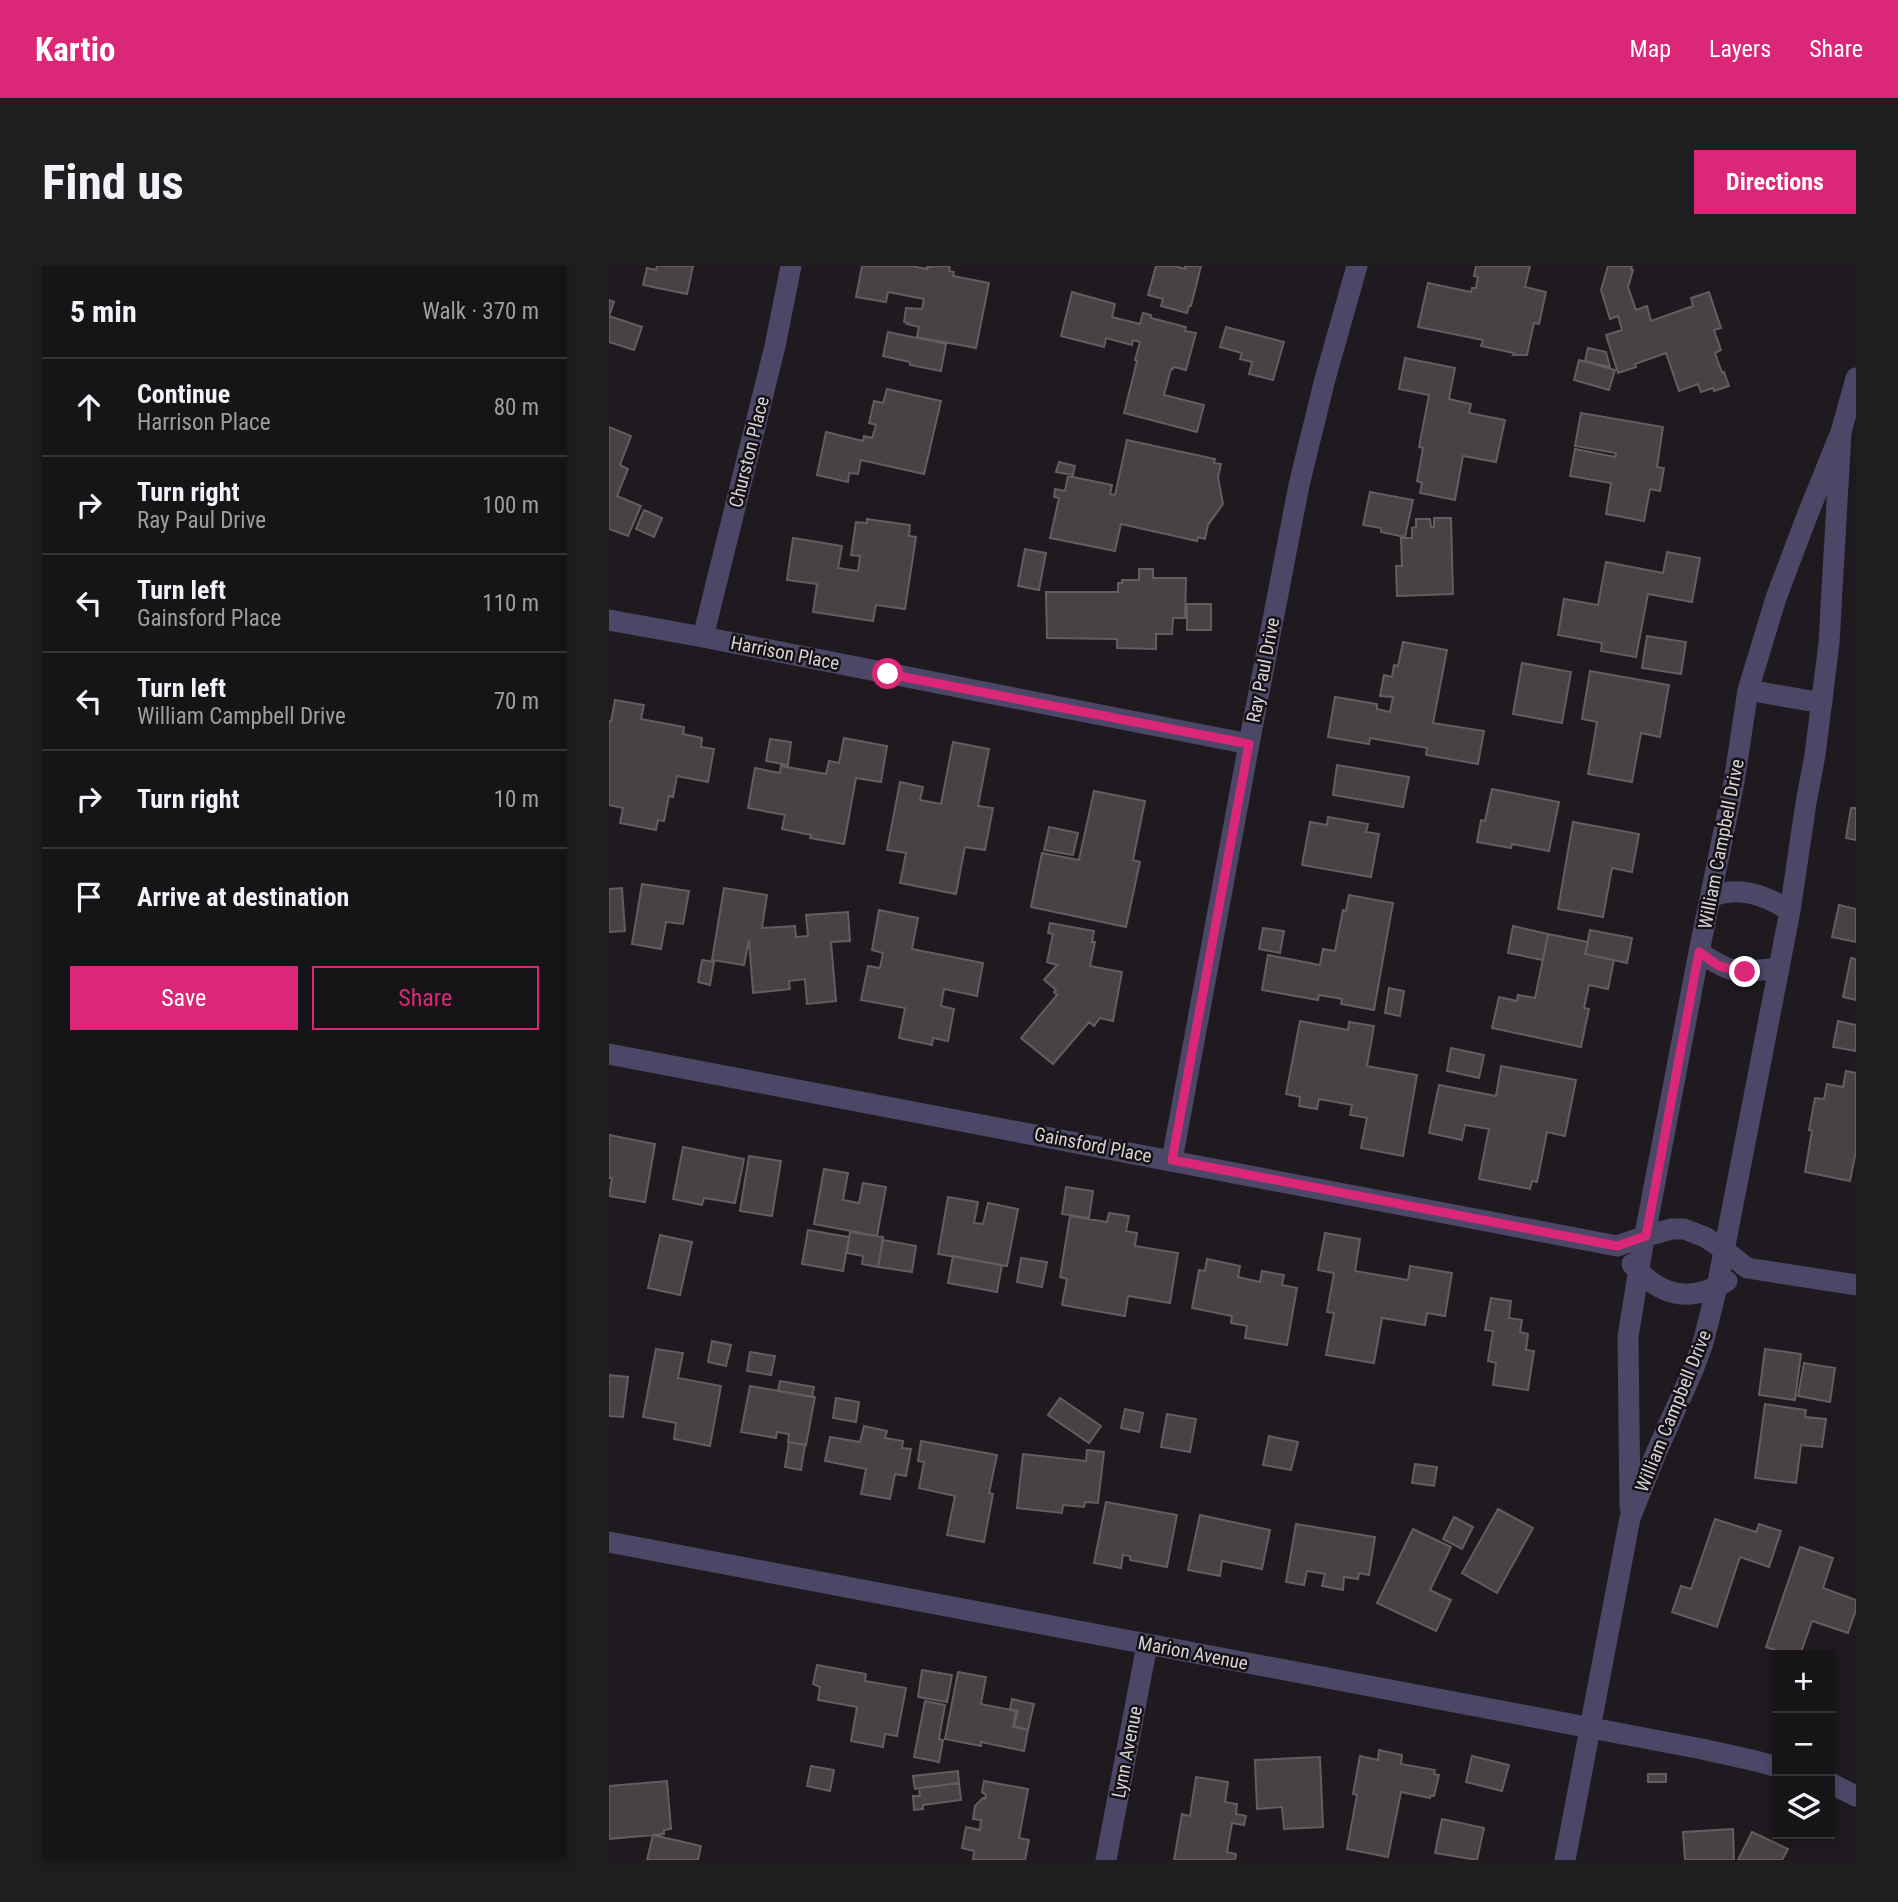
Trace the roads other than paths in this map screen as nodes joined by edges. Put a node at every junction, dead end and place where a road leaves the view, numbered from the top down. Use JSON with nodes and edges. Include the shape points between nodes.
{"nodes":[{"id":1,"x":791,"y":266,"type":"edge"},
{"id":2,"x":1357,"y":266,"type":"edge"},
{"id":3,"x":1856,"y":378,"type":"edge"},
{"id":4,"x":1841,"y":432,"type":"junction"},
{"id":5,"x":609,"y":621,"type":"edge"},
{"id":6,"x":703,"y":637,"type":"junction"},
{"id":7,"x":1748,"y":690,"type":"junction"},
{"id":8,"x":1822,"y":703,"type":"junction"},
{"id":9,"x":1249,"y":744,"type":"junction"},
{"id":10,"x":1711,"y":896,"type":"junction"},
{"id":11,"x":1790,"y":911,"type":"junction"},
{"id":12,"x":1699,"y":952,"type":"junction"},
{"id":13,"x":1779,"y":968,"type":"junction"},
{"id":14,"x":609,"y":1054,"type":"edge"},
{"id":15,"x":1172,"y":1160,"type":"junction"},
{"id":16,"x":1646,"y":1236,"type":"junction"},
{"id":17,"x":1617,"y":1246,"type":"junction"},
{"id":18,"x":1723,"y":1249,"type":"junction"},
{"id":19,"x":1747,"y":1268,"type":"junction"},
{"id":20,"x":1639,"y":1271,"type":"junction"},
{"id":21,"x":1856,"y":1285,"type":"edge"},
{"id":22,"x":1717,"y":1287,"type":"junction"},
{"id":23,"x":1630,"y":1518,"type":"junction"},
{"id":24,"x":609,"y":1542,"type":"edge"},
{"id":25,"x":1147,"y":1645,"type":"junction"},
{"id":26,"x":1591,"y":1729,"type":"junction"},
{"id":27,"x":1772,"y":1766,"type":"edge"},
{"id":28,"x":1835,"y":1786,"type":"edge"},
{"id":29,"x":1856,"y":1796,"type":"edge"},
{"id":30,"x":1106,"y":1860,"type":"edge"},
{"id":31,"x":1566,"y":1860,"type":"edge"}],
"edges":[{"from":1,"to":6,"type":"street","name":"Churston Place"},
{"from":2,"to":9,"type":"street","name":"Ray Paul Drive","via":[[1299,485]]},
{"from":3,"to":4,"type":"street","name":"William Campbell Drive"},
{"from":4,"to":7,"type":"street","name":"William Campbell Drive","via":[[1776,598]]},
{"from":4,"to":8,"type":"street","name":"William Campbell Drive"},
{"from":5,"to":6,"type":"street","name":"Harrison Place"},
{"from":6,"to":9,"type":"street","name":"Harrison Place"},
{"from":7,"to":8,"type":"street"},
{"from":7,"to":10,"type":"street","name":"William Campbell Drive"},
{"from":8,"to":11,"type":"street","name":"William Campbell Drive"},
{"from":9,"to":15,"type":"street","name":"Ray Paul Drive"},
{"from":10,"to":11,"type":"street","via":[[1754,893]]},
{"from":10,"to":12,"type":"street","name":"William Campbell Drive"},
{"from":11,"to":13,"type":"street","name":"William Campbell Drive"},
{"from":12,"to":13,"type":"street","via":[[1732,970]]},
{"from":12,"to":16,"type":"street","name":"William Campbell Drive"},
{"from":13,"to":18,"type":"street","name":"William Campbell Drive"},
{"from":14,"to":15,"type":"street","name":"Gainsford Place"},
{"from":15,"to":17,"type":"street","name":"Gainsford Place"},
{"from":16,"to":17,"type":"street","name":"Gainsford Place"},
{"from":16,"to":18,"type":"street","via":[[1684,1229]]},
{"from":16,"to":20,"type":"street","name":"William Campbell Drive"},
{"from":17,"to":20,"type":"street"},
{"from":18,"to":19,"type":"street"},
{"from":18,"to":22,"type":"street","name":"William Campbell Drive"},
{"from":19,"to":21,"type":"street"},
{"from":19,"to":22,"type":"street"},
{"from":20,"to":22,"type":"street","via":[[1674,1294]]},
{"from":20,"to":23,"type":"street","name":"William Campbell Drive","via":[[1628,1337]]},
{"from":22,"to":23,"type":"street","name":"William Campbell Drive","via":[[1703,1343]]},
{"from":23,"to":26,"type":"street","name":"William Campbell Drive"},
{"from":24,"to":25,"type":"street","name":"Marion Avenue"},
{"from":25,"to":26,"type":"street","name":"Marion Avenue"},
{"from":25,"to":30,"type":"street","name":"Lynn Avenue"},
{"from":26,"to":27,"type":"street","name":"Marion Avenue"},
{"from":26,"to":31,"type":"street","name":"William Campbell Drive"},
{"from":28,"to":29,"type":"street"}]}
